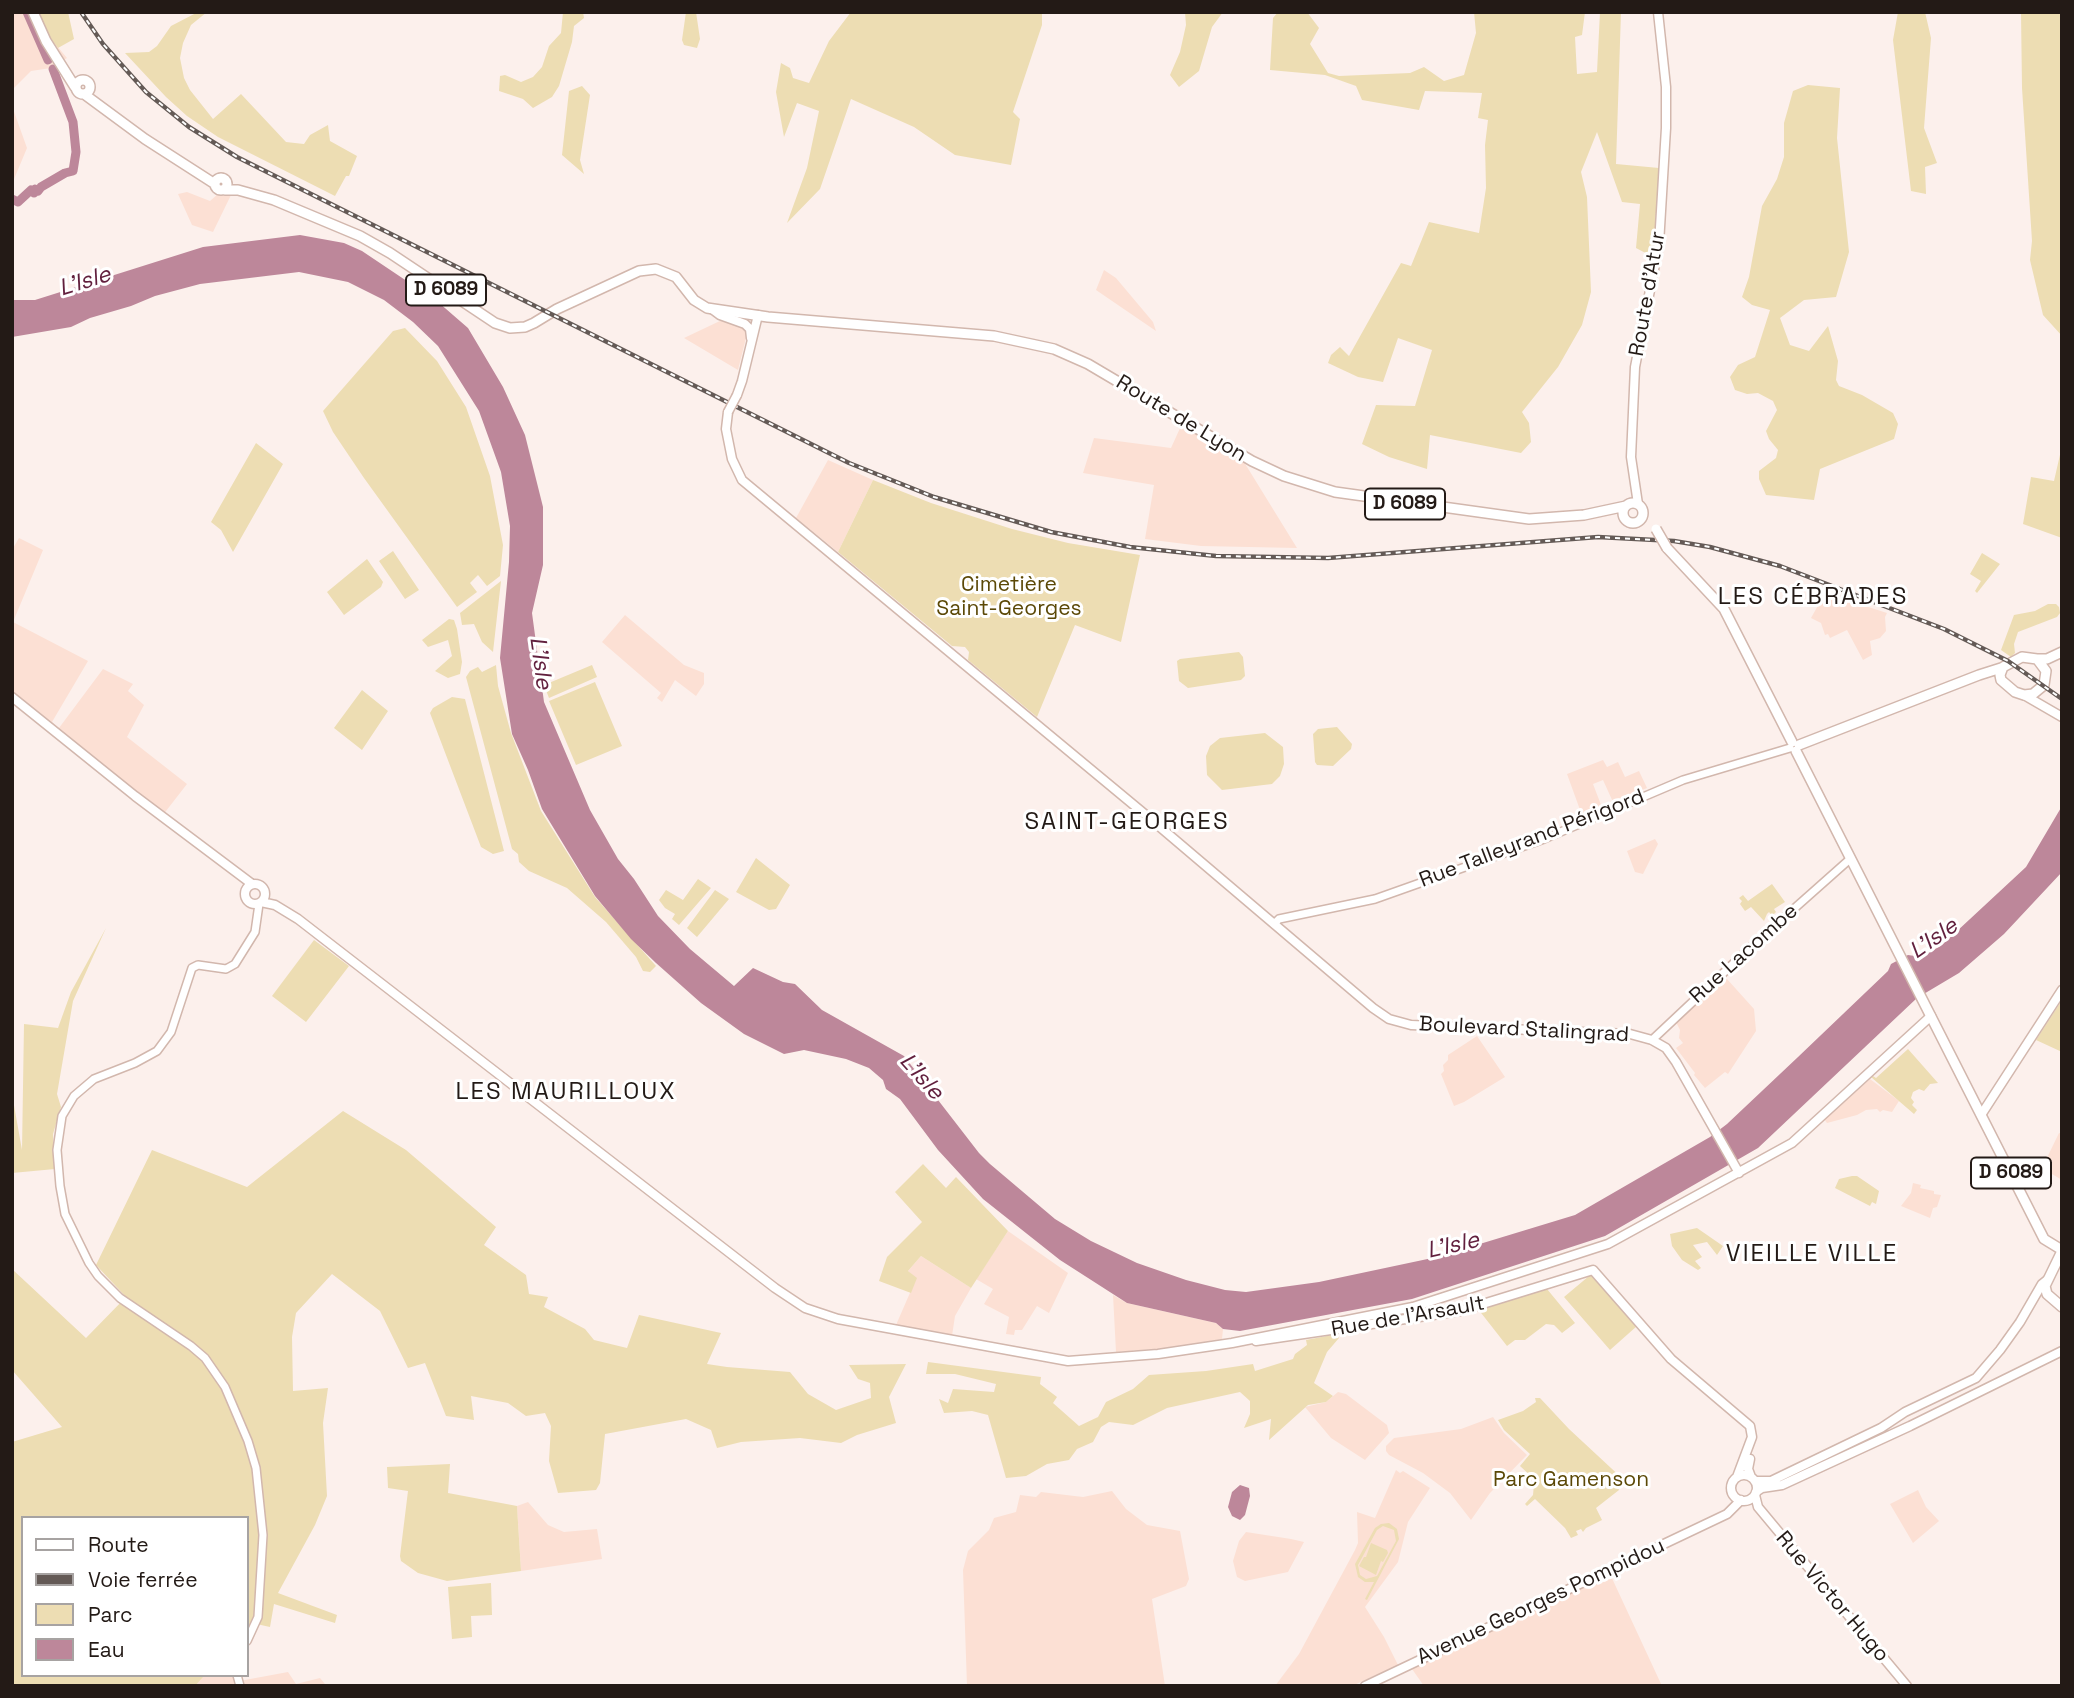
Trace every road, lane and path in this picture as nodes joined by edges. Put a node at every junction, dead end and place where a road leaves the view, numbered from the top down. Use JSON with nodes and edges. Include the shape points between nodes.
{"nodes":[{"id":1,"x":33,"y":12,"type":"edge"},
{"id":2,"x":1658,"y":12,"type":"edge"},
{"id":3,"x":712,"y":309,"type":"junction"},
{"id":4,"x":758,"y":315,"type":"junction"},
{"id":5,"x":750,"y":329,"type":"junction"},
{"id":6,"x":750,"y":350,"type":"junction"},
{"id":7,"x":1635,"y":507,"type":"junction"},
{"id":8,"x":1604,"y":512,"type":"junction"},
{"id":9,"x":1626,"y":520,"type":"junction"},
{"id":10,"x":1639,"y":522,"type":"junction"},
{"id":11,"x":1656,"y":529,"type":"junction"},
{"id":12,"x":2062,"y":653,"type":"edge"},
{"id":13,"x":2036,"y":659,"type":"junction"},
{"id":14,"x":2001,"y":668,"type":"junction"},
{"id":15,"x":2046,"y":671,"type":"junction"},
{"id":16,"x":1979,"y":675,"type":"junction"},
{"id":17,"x":2001,"y":680,"type":"junction"},
{"id":18,"x":2042,"y":689,"type":"junction"},
{"id":19,"x":2024,"y":695,"type":"junction"},
{"id":20,"x":12,"y":697,"type":"edge"},
{"id":21,"x":2052,"y":710,"type":"junction"},
{"id":22,"x":2062,"y":717,"type":"edge"},
{"id":23,"x":1794,"y":747,"type":"junction"},
{"id":24,"x":1850,"y":859,"type":"junction"},
{"id":25,"x":1839,"y":870,"type":"junction"},
{"id":26,"x":1858,"y":874,"type":"junction"},
{"id":27,"x":249,"y":887,"type":"junction"},
{"id":28,"x":259,"y":901,"type":"junction"},
{"id":29,"x":1274,"y":924,"type":"junction"},
{"id":30,"x":2062,"y":990,"type":"edge"},
{"id":31,"x":1928,"y":1012,"type":"junction"},
{"id":32,"x":1652,"y":1040,"type":"junction"},
{"id":33,"x":1981,"y":1115,"type":"junction"},
{"id":34,"x":1738,"y":1170,"type":"junction"},
{"id":35,"x":2043,"y":1235,"type":"junction"},
{"id":36,"x":2062,"y":1243,"type":"edge"},
{"id":37,"x":2062,"y":1250,"type":"edge"},
{"id":38,"x":2047,"y":1280,"type":"junction"},
{"id":39,"x":2062,"y":1307,"type":"edge"},
{"id":40,"x":1289,"y":1334,"type":"junction"},
{"id":41,"x":2062,"y":1351,"type":"edge"},
{"id":42,"x":1718,"y":1401,"type":"junction"},
{"id":43,"x":1902,"y":1414,"type":"junction"},
{"id":44,"x":1909,"y":1426,"type":"junction"},
{"id":45,"x":1881,"y":1438,"type":"junction"},
{"id":46,"x":1737,"y":1477,"type":"junction"},
{"id":47,"x":1753,"y":1479,"type":"junction"},
{"id":48,"x":1756,"y":1493,"type":"junction"},
{"id":49,"x":1740,"y":1499,"type":"junction"},
{"id":50,"x":1758,"y":1507,"type":"junction"},
{"id":51,"x":248,"y":1639,"type":"edge"},
{"id":52,"x":1364,"y":1686,"type":"edge"},
{"id":53,"x":1907,"y":1686,"type":"edge"}],
"edges":[{"from":1,"to":3,"type":"main road","number":"D 6089","via":[[42,33],[78,83],[79,93],[87,90],[128,127],[200,175],[307,212],[375,244],[502,326],[525,327],[639,271],[656,269],[676,277],[694,300]]},
{"from":2,"to":7,"type":"main road","name":"Route d'Atur","via":[[1666,128],[1659,244],[1635,367],[1631,457]]},
{"from":3,"to":4,"type":"main road","number":"D 6089"},
{"from":3,"to":5,"type":"main road"},
{"from":4,"to":5,"type":"main road"},
{"from":4,"to":6,"type":"main road"},
{"from":4,"to":8,"type":"main road","name":"Route de Lyon","number":"D 6089","via":[[994,336],[1054,349],[1088,364],[1252,461],[1335,492],[1516,519]]},
{"from":5,"to":6,"type":"main road"},
{"from":6,"to":29,"type":"main road","name":"Boulevard Stalingrad","bridge":true,"via":[[726,429],[742,481]]},
{"from":7,"to":8,"type":"main road","name":"Route de Lyon","number":"D 6089"},
{"from":7,"to":9,"type":"main road","via":[[1623,512]]},
{"from":7,"to":10,"type":"main road"},
{"from":7,"to":11,"type":"main road","number":"D 6089"},
{"from":8,"to":9,"type":"main road","name":"Route de Lyon","number":"D 6089"},
{"from":9,"to":10,"type":"main road","name":"Route de Lyon"},
{"from":10,"to":11,"type":"main road","name":"Route de Lyon"},
{"from":11,"to":23,"type":"main road","number":"D 6089","bridge":true,"via":[[1667,548],[1724,608]]},
{"from":12,"to":13,"type":"main road"},
{"from":12,"to":15,"type":"main road"},
{"from":13,"to":14,"type":"main road","via":[[2022,657]]},
{"from":13,"to":15,"type":"main road"},
{"from":14,"to":16,"type":"main road"},
{"from":14,"to":17,"type":"main road"},
{"from":15,"to":18,"type":"main road"},
{"from":16,"to":17,"type":"main road"},
{"from":16,"to":23,"type":"main road"},
{"from":17,"to":19,"type":"main road"},
{"from":18,"to":19,"type":"main road"},
{"from":18,"to":21,"type":"main road","via":[[2043,700]]},
{"from":19,"to":21,"type":"main road"},
{"from":20,"to":27,"type":"main road"},
{"from":21,"to":22,"type":"main road"},
{"from":23,"to":24,"type":"main road","number":"D 6089"},
{"from":23,"to":29,"type":"street","name":"Rue Talleyrand Périgord","via":[[1683,780],[1556,834],[1375,899],[1279,919]]},
{"from":24,"to":25,"type":"street","name":"Rue Lacombe"},
{"from":24,"to":26,"type":"main road","number":"D 6089"},
{"from":25,"to":26,"type":"street","via":[[1847,868]]},
{"from":25,"to":32,"type":"street","name":"Rue Lacombe"},
{"from":26,"to":31,"type":"main road","number":"D 6089"},
{"from":27,"to":28,"type":"main road","via":[[246,898]]},
{"from":27,"to":28,"type":"main road","name":"Rue de l'Arsault","via":[[261,885]]},
{"from":28,"to":40,"type":"main road","name":"Rue de l'Arsault","via":[[293,912],[790,1299],[824,1316],[1069,1361],[1157,1354]]},
{"from":28,"to":51,"type":"street","via":[[255,932],[230,968],[192,968],[170,1032],[157,1051],[87,1083],[68,1104],[57,1150],[65,1214],[82,1251],[120,1298],[205,1358],[216,1371],[248,1441],[256,1468],[262,1535],[258,1617]]},
{"from":29,"to":32,"type":"main road","name":"Boulevard Stalingrad","via":[[1373,1008],[1405,1024]]},
{"from":30,"to":33,"type":"main road"},
{"from":31,"to":33,"type":"main road","number":"D 6089"},
{"from":31,"to":34,"type":"main road","via":[[1917,1028],[1792,1143]]},
{"from":32,"to":34,"type":"main road","via":[[1666,1048],[1676,1062]]},
{"from":33,"to":35,"type":"main road","number":"D 6089"},
{"from":34,"to":40,"type":"main road","via":[[1599,1248],[1413,1307]]},
{"from":35,"to":36,"type":"main road"},
{"from":35,"to":37,"type":"main road"},
{"from":37,"to":38,"type":"main road"},
{"from":38,"to":39,"type":"main road","via":[[2046,1292]]},
{"from":38,"to":43,"type":"main road","via":[[1984,1371]]},
{"from":40,"to":42,"type":"main road","name":"Rue de l'Arsault","via":[[1460,1311],[1593,1270],[1661,1349]]},
{"from":41,"to":44,"type":"main road"},
{"from":42,"to":46,"type":"main road","via":[[1752,1429]]},
{"from":42,"to":47,"type":"main road","name":"Rue Victor Hugo","via":[[1752,1420],[1757,1428],[1748,1467]]},
{"from":43,"to":44,"type":"main road"},
{"from":43,"to":45,"type":"main road","via":[[1900,1427]]},
{"from":43,"to":47,"type":"main road","via":[[1771,1481]]},
{"from":44,"to":45,"type":"main road"},
{"from":45,"to":48,"type":"main road"},
{"from":46,"to":47,"type":"main road"},
{"from":46,"to":49,"type":"main road","via":[[1732,1484]]},
{"from":47,"to":48,"type":"main road","name":"Rue Victor Hugo"},
{"from":48,"to":49,"type":"main road"},
{"from":48,"to":50,"type":"main road","name":"Rue Victor Hugo"},
{"from":49,"to":50,"type":"main road","name":"Rue Victor Hugo"},
{"from":49,"to":52,"type":"main road","name":"Avenue Georges Pompidou","via":[[1717,1518]]},
{"from":50,"to":53,"type":"main road","name":"Rue Victor Hugo"}]}
